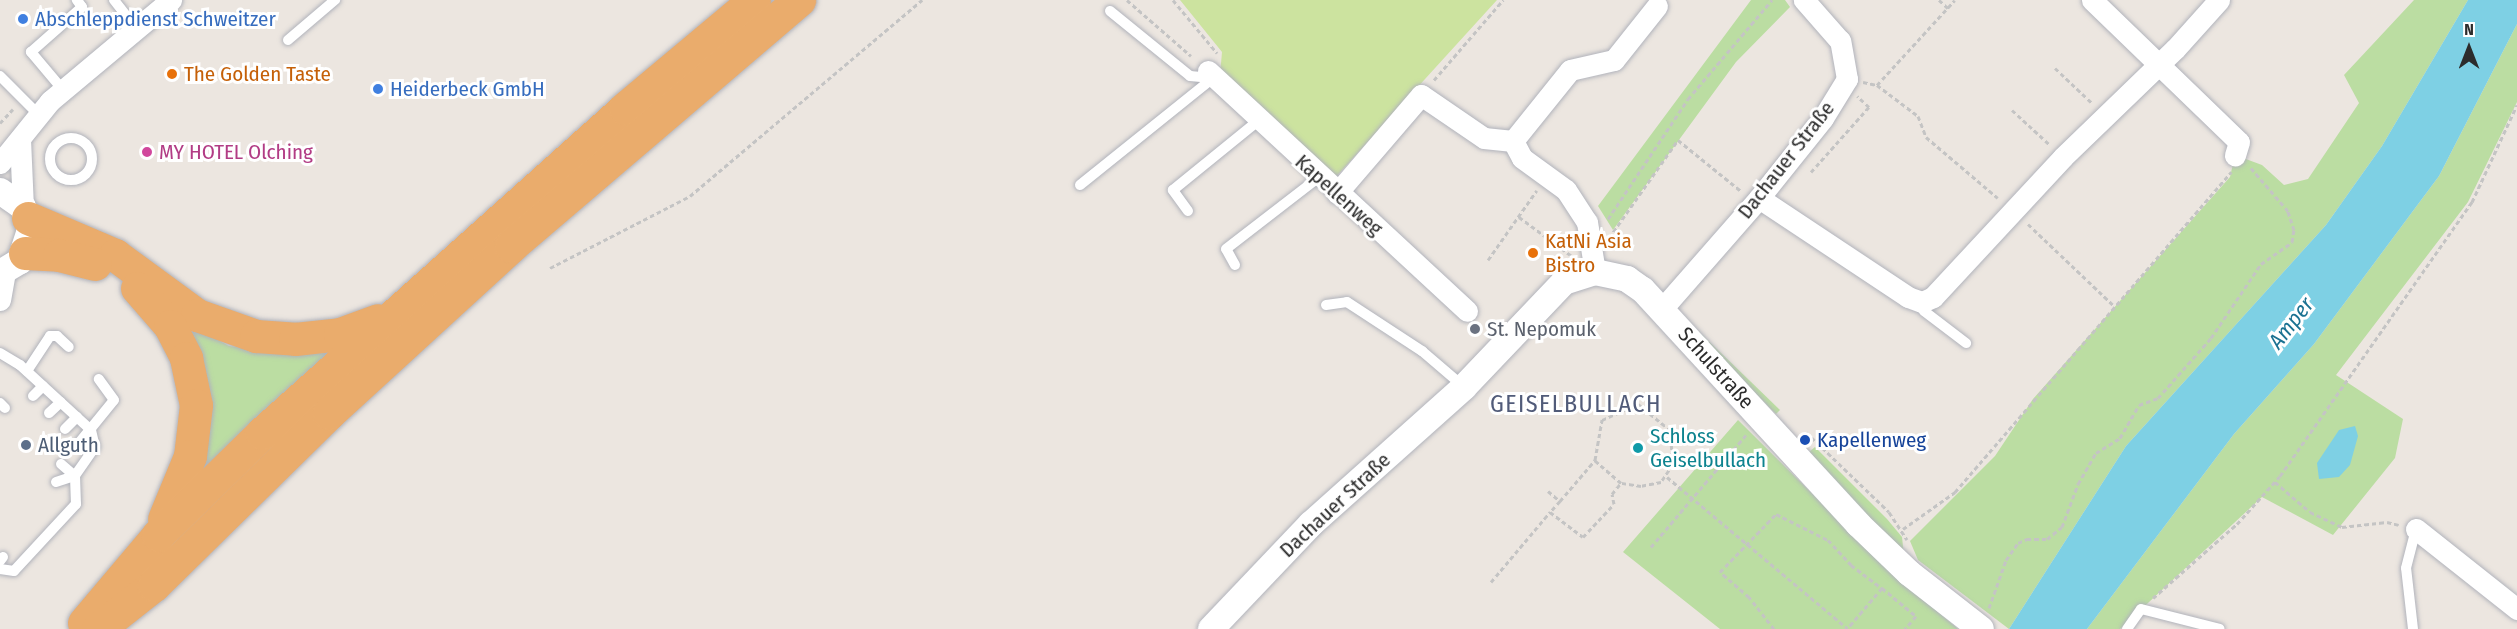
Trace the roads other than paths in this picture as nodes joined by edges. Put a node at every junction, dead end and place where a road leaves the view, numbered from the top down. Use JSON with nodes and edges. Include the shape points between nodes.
{"nodes":[{"id":1,"x":77,"y":0,"type":"edge"},
{"id":2,"x":114,"y":0,"type":"edge"},
{"id":3,"x":171,"y":0,"type":"edge"},
{"id":4,"x":335,"y":0,"type":"edge"},
{"id":5,"x":754,"y":0,"type":"edge"},
{"id":6,"x":800,"y":0,"type":"edge"},
{"id":7,"x":1804,"y":0,"type":"edge"},
{"id":8,"x":2092,"y":0,"type":"edge"},
{"id":9,"x":2219,"y":0,"type":"edge"},
{"id":10,"x":1657,"y":6,"type":"dead end"},
{"id":11,"x":1110,"y":11,"type":"dead end"},
{"id":12,"x":137,"y":29,"type":"junction"},
{"id":13,"x":288,"y":40,"type":"dead end"},
{"id":14,"x":2157,"y":63,"type":"junction"},
{"id":15,"x":1211,"y":74,"type":"junction"},
{"id":16,"x":0,"y":76,"type":"edge"},
{"id":17,"x":63,"y":90,"type":"junction"},
{"id":18,"x":38,"y":114,"type":"junction"},
{"id":19,"x":1259,"y":120,"type":"junction"},
{"id":20,"x":20,"y":139,"type":"junction"},
{"id":21,"x":79,"y":140,"type":"joint"},
{"id":22,"x":1513,"y":141,"type":"junction"},
{"id":23,"x":2235,"y":155,"type":"road end"},
{"id":24,"x":0,"y":163,"type":"edge"},
{"id":25,"x":1319,"y":177,"type":"junction"},
{"id":26,"x":1080,"y":185,"type":"dead end"},
{"id":27,"x":0,"y":191,"type":"edge"},
{"id":28,"x":1338,"y":193,"type":"junction"},
{"id":29,"x":1757,"y":200,"type":"junction"},
{"id":30,"x":1188,"y":211,"type":"dead end"},
{"id":31,"x":26,"y":213,"type":"junction"},
{"id":32,"x":1236,"y":265,"type":"dead end"},
{"id":33,"x":10,"y":266,"type":"edge"},
{"id":34,"x":1595,"y":272,"type":"junction"},
{"id":35,"x":0,"y":300,"type":"edge"},
{"id":36,"x":1922,"y":302,"type":"junction"},
{"id":37,"x":1326,"y":305,"type":"dead end"},
{"id":38,"x":1467,"y":310,"type":"dead end"},
{"id":39,"x":1661,"y":310,"type":"junction"},
{"id":40,"x":391,"y":316,"type":"junction"},
{"id":41,"x":1966,"y":343,"type":"dead end"},
{"id":42,"x":69,"y":347,"type":"dead end"},
{"id":43,"x":0,"y":353,"type":"edge"},
{"id":44,"x":27,"y":371,"type":"junction"},
{"id":45,"x":99,"y":379,"type":"dead end"},
{"id":46,"x":43,"y":386,"type":"junction"},
{"id":47,"x":1464,"y":387,"type":"junction"},
{"id":48,"x":33,"y":396,"type":"dead end"},
{"id":49,"x":61,"y":402,"type":"junction"},
{"id":50,"x":49,"y":413,"type":"dead end"},
{"id":51,"x":77,"y":417,"type":"junction"},
{"id":52,"x":65,"y":429,"type":"dead end"},
{"id":53,"x":91,"y":430,"type":"junction"},
{"id":54,"x":79,"y":443,"type":"dead end"},
{"id":55,"x":61,"y":464,"type":"dead end"},
{"id":56,"x":75,"y":476,"type":"junction"},
{"id":57,"x":56,"y":482,"type":"dead end"},
{"id":58,"x":67,"y":494,"type":"dead end"},
{"id":59,"x":2416,"y":528,"type":"joint"},
{"id":60,"x":158,"y":535,"type":"junction"},
{"id":61,"x":0,"y":569,"type":"edge"},
{"id":62,"x":139,"y":606,"type":"edge"},
{"id":63,"x":2517,"y":609,"type":"edge"},
{"id":64,"x":1984,"y":620,"type":"edge"},
{"id":65,"x":80,"y":629,"type":"edge"},
{"id":66,"x":98,"y":629,"type":"edge"},
{"id":67,"x":112,"y":629,"type":"edge"},
{"id":68,"x":1211,"y":629,"type":"edge"},
{"id":69,"x":2127,"y":629,"type":"edge"},
{"id":70,"x":2220,"y":629,"type":"edge"},
{"id":71,"x":2413,"y":629,"type":"edge"}],
"edges":[{"from":1,"to":17,"type":"lane","via":[[82,7],[31,52]]},
{"from":2,"to":12,"type":"lane"},
{"from":3,"to":12,"type":"street"},
{"from":4,"to":13,"type":"lane"},
{"from":5,"to":40,"type":"highway","via":[[625,108]]},
{"from":6,"to":62,"type":"highway","via":[[634,139],[424,325]]},
{"from":7,"to":29,"type":"street","name":"Dachauer Straße","via":[[1840,41],[1845,82],[1822,118]]},
{"from":8,"to":14,"type":"street"},
{"from":9,"to":14,"type":"street","via":[[2175,50]]},
{"from":10,"to":22,"type":"street","via":[[1614,60],[1570,70]]},
{"from":11,"to":15,"type":"lane","name":"Kapellenweg","via":[[1190,76]]},
{"from":12,"to":17,"type":"street"},
{"from":14,"to":23,"type":"street","via":[[2239,142]]},
{"from":14,"to":36,"type":"street","via":[[1933,297]]},
{"from":15,"to":19,"type":"street","name":"Kapellenweg"},
{"from":15,"to":26,"type":"lane"},
{"from":16,"to":18,"type":"lane"},
{"from":17,"to":18,"type":"street"},
{"from":18,"to":20,"type":"street"},
{"from":19,"to":25,"type":"street","name":"Kapellenweg"},
{"from":19,"to":30,"type":"lane","via":[[1173,190]]},
{"from":20,"to":24,"type":"street"},
{"from":20,"to":31,"type":"street"},
{"from":21,"to":21,"type":"lane","via":[[59,142],[51,153],[51,167],[60,178],[74,180],[90,169],[90,148]]},
{"from":22,"to":28,"type":"street","via":[[1484,138],[1421,95]]},
{"from":22,"to":34,"type":"street","via":[[1522,158],[1579,204],[1587,222]]},
{"from":25,"to":28,"type":"street","name":"Kapellenweg"},
{"from":25,"to":32,"type":"lane","via":[[1226,249]]},
{"from":27,"to":31,"type":"street"},
{"from":28,"to":38,"type":"street","name":"Kapellenweg"},
{"from":29,"to":36,"type":"street","via":[[1908,297]]},
{"from":29,"to":39,"type":"street","name":"Dachauer Straße"},
{"from":31,"to":33,"type":"street","via":[[29,242]]},
{"from":31,"to":40,"type":"highway","via":[[115,255],[197,315],[256,336],[295,339],[340,334]]},
{"from":33,"to":35,"type":"street"},
{"from":33,"to":60,"type":"highway","via":[[82,259],[129,281],[170,326],[192,381],[196,428],[183,479]]},
{"from":34,"to":39,"type":"street","name":"Schulstraße","via":[[1627,279]]},
{"from":34,"to":47,"type":"street","name":"Dachauer Straße","via":[[1564,282]]},
{"from":36,"to":41,"type":"lane","via":[[1924,311]]},
{"from":37,"to":47,"type":"lane","via":[[1347,302],[1422,351]]},
{"from":39,"to":64,"type":"street","name":"Schulstraße","via":[[1858,524],[1909,573]]},
{"from":40,"to":60,"type":"highway"},
{"from":42,"to":44,"type":"lane","via":[[57,336],[50,336]]},
{"from":43,"to":44,"type":"lane"},
{"from":44,"to":46,"type":"lane"},
{"from":45,"to":53,"type":"lane","via":[[114,400]]},
{"from":46,"to":48,"type":"lane"},
{"from":46,"to":49,"type":"lane"},
{"from":47,"to":68,"type":"street","name":"Dachauer Straße","via":[[1311,524]]},
{"from":49,"to":50,"type":"lane"},
{"from":49,"to":51,"type":"lane"},
{"from":51,"to":52,"type":"lane"},
{"from":51,"to":53,"type":"lane"},
{"from":53,"to":54,"type":"lane"},
{"from":53,"to":56,"type":"lane","via":[[95,447]]},
{"from":55,"to":56,"type":"lane"},
{"from":56,"to":57,"type":"lane"},
{"from":56,"to":58,"type":"lane"},
{"from":56,"to":61,"type":"lane","via":[[76,504],[14,571]]},
{"from":59,"to":63,"type":"street"},
{"from":59,"to":71,"type":"lane","via":[[2406,568]]},
{"from":60,"to":65,"type":"highway"},
{"from":62,"to":66,"type":"highway"},
{"from":62,"to":67,"type":"highway"},
{"from":69,"to":70,"type":"lane","via":[[2141,609]]}]}
